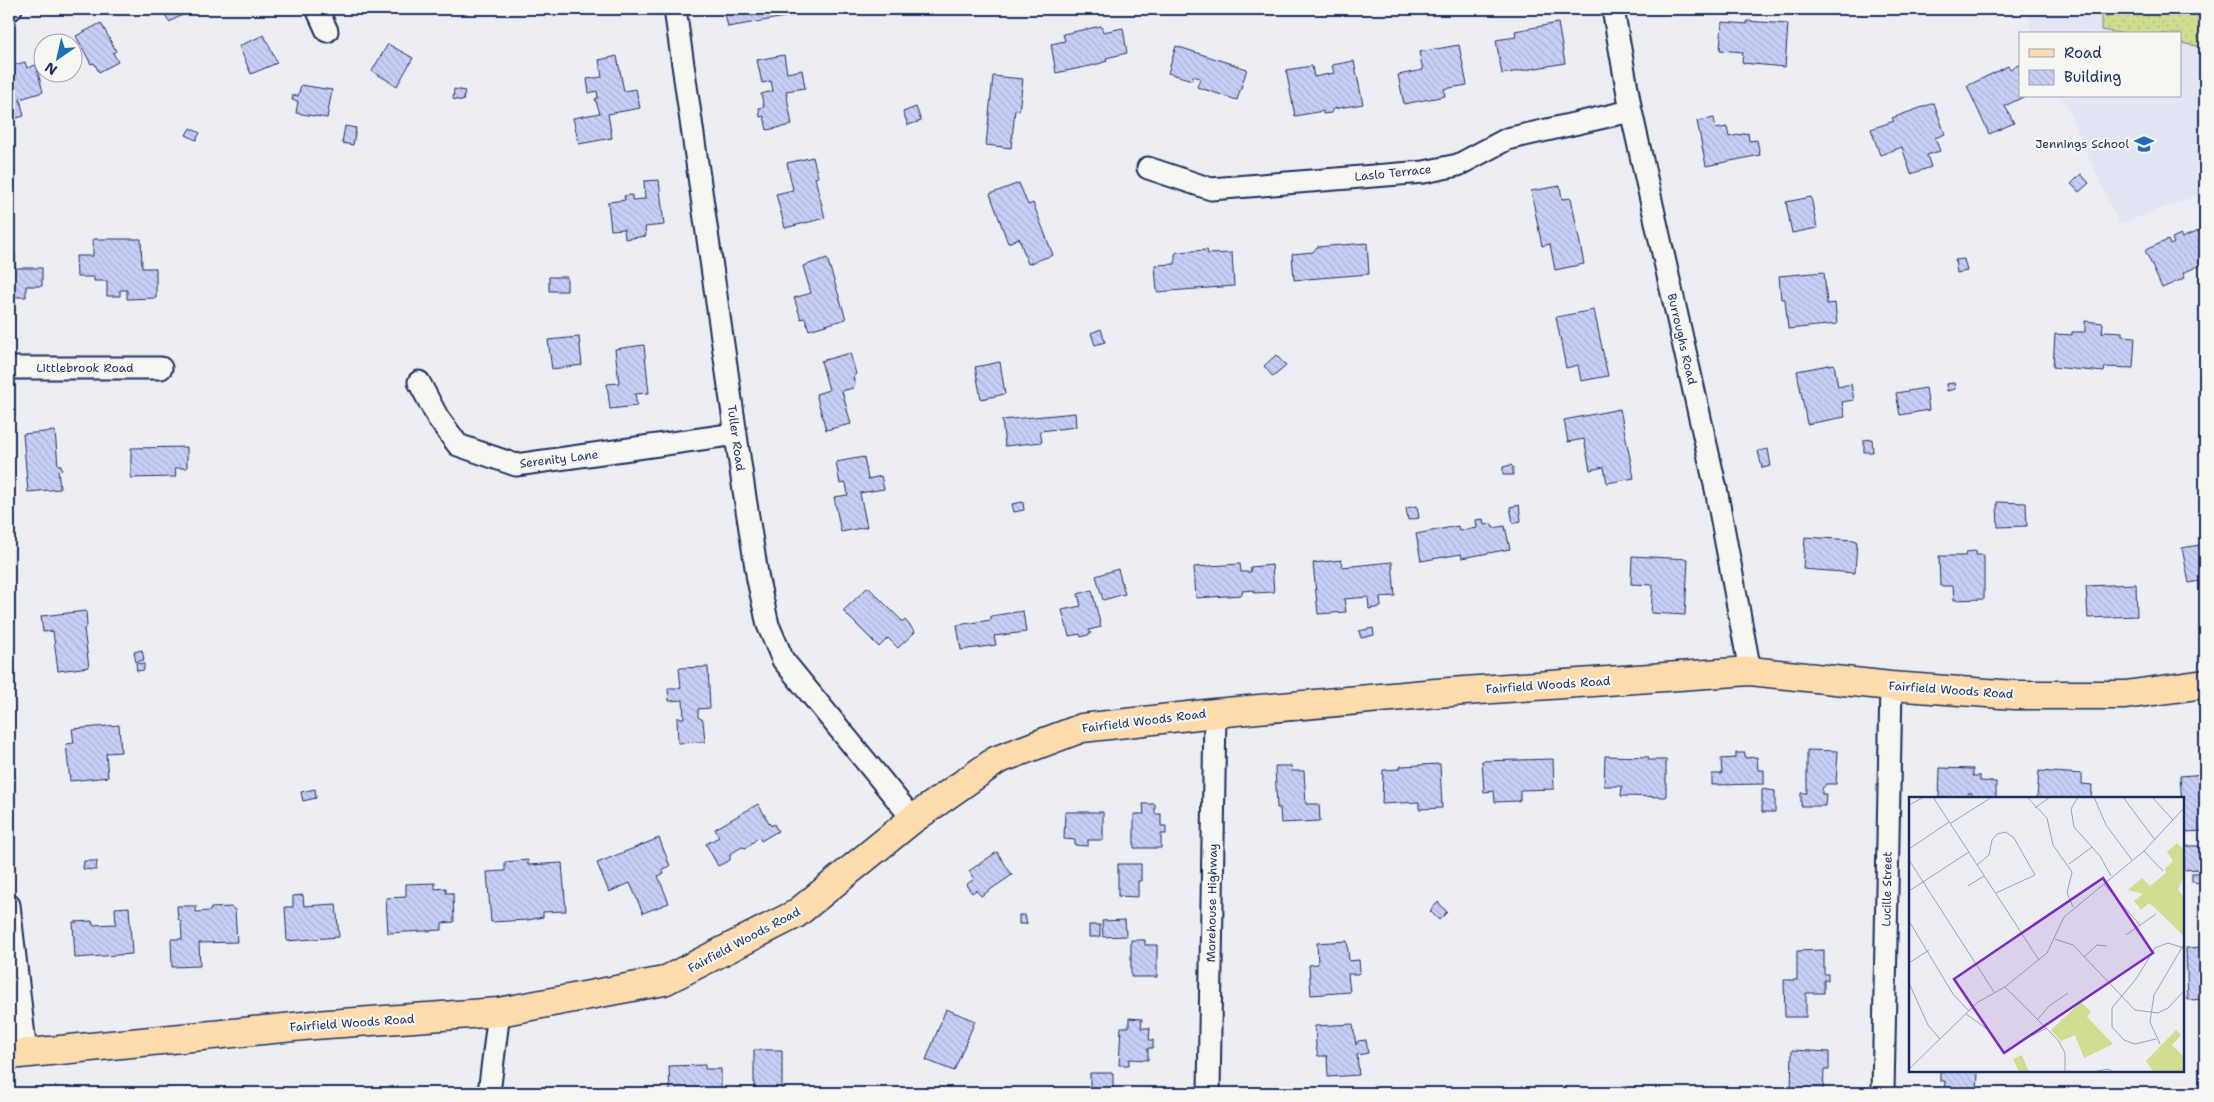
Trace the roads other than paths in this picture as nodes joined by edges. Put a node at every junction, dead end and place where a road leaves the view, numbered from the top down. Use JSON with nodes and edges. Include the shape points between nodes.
{"nodes":[{"id":1,"x":317,"y":9,"type":"edge"},
{"id":2,"x":675,"y":9,"type":"edge"},
{"id":3,"x":1613,"y":9,"type":"edge"},
{"id":4,"x":327,"y":31,"type":"dead end"},
{"id":5,"x":1631,"y":110,"type":"junction"},
{"id":6,"x":1148,"y":168,"type":"dead end"},
{"id":7,"x":9,"y":368,"type":"edge"},
{"id":8,"x":161,"y":368,"type":"dead end"},
{"id":9,"x":419,"y":382,"type":"dead end"},
{"id":10,"x":736,"y":434,"type":"junction"},
{"id":11,"x":1750,"y":670,"type":"junction"},
{"id":12,"x":2205,"y":684,"type":"edge"},
{"id":13,"x":1891,"y":686,"type":"junction"},
{"id":14,"x":1215,"y":712,"type":"junction"},
{"id":15,"x":913,"y":819,"type":"junction"},
{"id":16,"x":9,"y":905,"type":"edge"},
{"id":17,"x":499,"y":1012,"type":"junction"},
{"id":18,"x":17,"y":1054,"type":"edge"},
{"id":19,"x":489,"y":1093,"type":"edge"},
{"id":20,"x":1209,"y":1093,"type":"edge"},
{"id":21,"x":1883,"y":1093,"type":"edge"}],
"edges":[{"from":1,"to":4,"type":"street"},
{"from":2,"to":10,"type":"street","name":"Tuller Road"},
{"from":3,"to":5,"type":"street","name":"Burroughs Road"},
{"from":5,"to":6,"type":"street","name":"Laslo Terrace","via":[[1507,139],[1458,165],[1424,172],[1211,189]]},
{"from":5,"to":11,"type":"street","name":"Burroughs Road","via":[[1716,490]]},
{"from":7,"to":8,"type":"street","name":"Littlebrook Road"},
{"from":9,"to":10,"type":"street","name":"Serenity Lane","via":[[438,418],[458,444],[516,465]]},
{"from":10,"to":15,"type":"street","name":"Tuller Road","via":[[758,580],[768,625],[782,660]]},
{"from":11,"to":13,"type":"main road","name":"Fairfield Woods Road"},
{"from":11,"to":14,"type":"main road","name":"Fairfield Woods Road"},
{"from":12,"to":13,"type":"main road","name":"Fairfield Woods Road","via":[[2125,695],[2015,695]]},
{"from":13,"to":21,"type":"street","name":"Lucille Street"},
{"from":14,"to":15,"type":"main road","name":"Fairfield Woods Road","via":[[1082,728],[997,760]]},
{"from":14,"to":20,"type":"street","name":"Morehouse Highway"},
{"from":15,"to":17,"type":"main road","name":"Fairfield Woods Road","via":[[796,914],[664,982]]},
{"from":16,"to":18,"type":"street"},
{"from":17,"to":18,"type":"main road","name":"Fairfield Woods Road","via":[[314,1025]]},
{"from":17,"to":19,"type":"street"}]}
